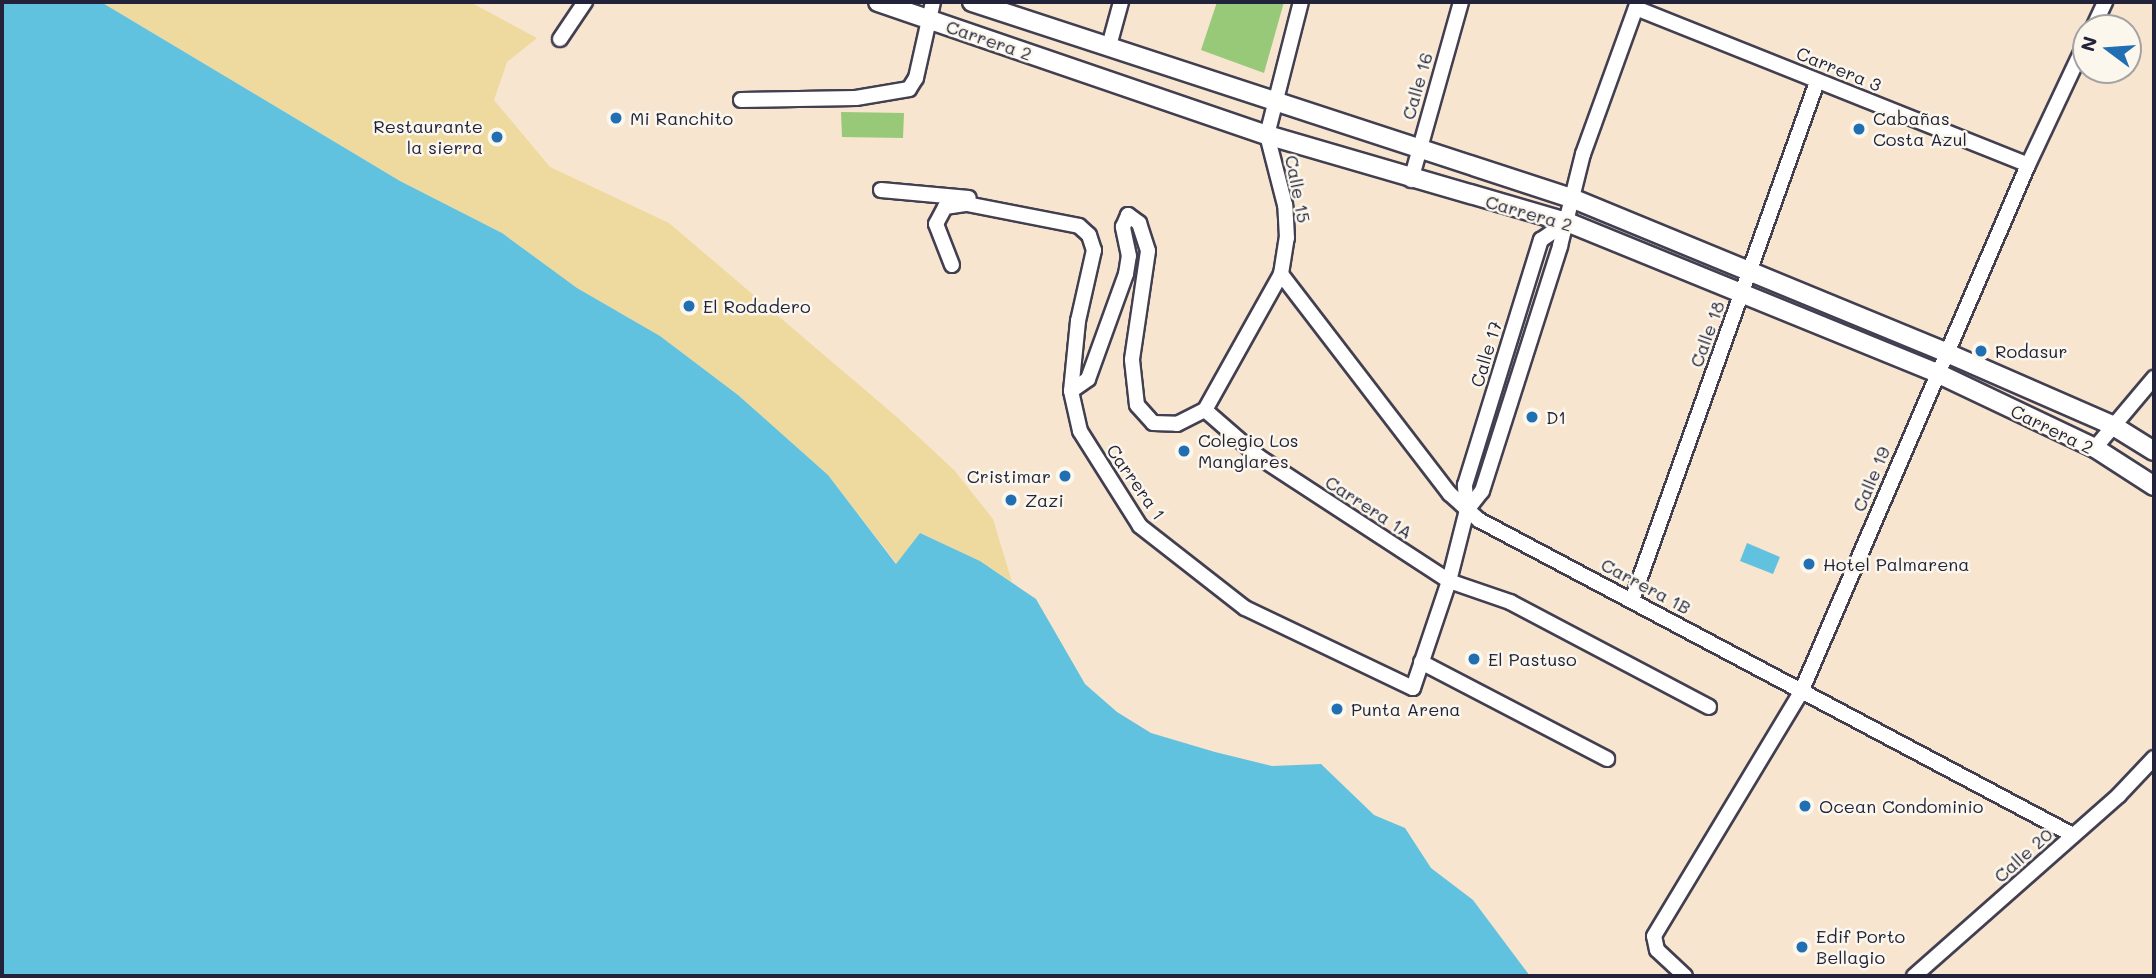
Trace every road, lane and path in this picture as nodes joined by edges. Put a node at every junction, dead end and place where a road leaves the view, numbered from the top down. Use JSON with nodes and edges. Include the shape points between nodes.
{"nodes":[{"id":1,"x":585,"y":2,"type":"edge"},
{"id":2,"x":878,"y":2,"type":"edge"},
{"id":3,"x":972,"y":2,"type":"edge"},
{"id":4,"x":1121,"y":2,"type":"edge"},
{"id":5,"x":1301,"y":2,"type":"edge"},
{"id":6,"x":1461,"y":2,"type":"edge"},
{"id":7,"x":1637,"y":5,"type":"edge"},
{"id":8,"x":931,"y":10,"type":"edge"},
{"id":9,"x":560,"y":39,"type":"dead end"},
{"id":10,"x":1109,"y":46,"type":"junction"},
{"id":11,"x":2072,"y":72,"type":"edge"},
{"id":12,"x":1817,"y":82,"type":"junction"},
{"id":13,"x":741,"y":100,"type":"dead end"},
{"id":14,"x":1275,"y":103,"type":"junction"},
{"id":15,"x":1267,"y":135,"type":"junction"},
{"id":16,"x":1419,"y":150,"type":"junction"},
{"id":17,"x":2028,"y":164,"type":"junction"},
{"id":18,"x":1410,"y":180,"type":"junction"},
{"id":19,"x":881,"y":190,"type":"dead end"},
{"id":20,"x":1574,"y":199,"type":"junction"},
{"id":21,"x":1024,"y":214,"type":"junction"},
{"id":22,"x":1567,"y":222,"type":"junction"},
{"id":23,"x":952,"y":265,"type":"dead end"},
{"id":24,"x":1748,"y":273,"type":"junction"},
{"id":25,"x":1281,"y":274,"type":"junction"},
{"id":26,"x":1742,"y":293,"type":"junction"},
{"id":27,"x":1510,"y":341,"type":"junction"},
{"id":28,"x":1528,"y":346,"type":"junction"},
{"id":29,"x":1947,"y":353,"type":"junction"},
{"id":30,"x":1937,"y":373,"type":"junction"},
{"id":31,"x":2154,"y":378,"type":"edge"},
{"id":32,"x":1071,"y":391,"type":"junction"},
{"id":33,"x":1205,"y":410,"type":"junction"},
{"id":34,"x":2112,"y":425,"type":"junction"},
{"id":35,"x":2095,"y":448,"type":"junction"},
{"id":36,"x":2154,"y":452,"type":"edge"},
{"id":37,"x":2154,"y":486,"type":"edge"},
{"id":38,"x":1467,"y":510,"type":"junction"},
{"id":39,"x":1449,"y":581,"type":"junction"},
{"id":40,"x":1632,"y":600,"type":"junction"},
{"id":41,"x":1420,"y":662,"type":"junction"},
{"id":42,"x":1413,"y":688,"type":"joint"},
{"id":43,"x":1801,"y":692,"type":"junction"},
{"id":44,"x":1709,"y":707,"type":"dead end"},
{"id":45,"x":1607,"y":759,"type":"dead end"},
{"id":46,"x":2154,"y":759,"type":"edge"},
{"id":47,"x":2073,"y":835,"type":"junction"},
{"id":48,"x":1685,"y":976,"type":"edge"},
{"id":49,"x":1914,"y":976,"type":"edge"}],
"edges":[{"from":1,"to":9,"type":"street"},
{"from":2,"to":8,"type":"street","name":"Carrera 2"},
{"from":3,"to":10,"type":"street","name":"Carrera 2"},
{"from":4,"to":10,"type":"street"},
{"from":5,"to":14,"type":"street","name":"Calle 15"},
{"from":6,"to":16,"type":"street","name":"Calle 16"},
{"from":7,"to":12,"type":"street","name":"Carrera 3"},
{"from":7,"to":20,"type":"street","name":"Calle 17","via":[[1583,154]]},
{"from":8,"to":13,"type":"street","via":[[916,78],[909,89],[856,98]]},
{"from":8,"to":15,"type":"street","name":"Carrera 2"},
{"from":10,"to":14,"type":"street","name":"Carrera 2"},
{"from":11,"to":17,"type":"street","name":"Calle 19"},
{"from":12,"to":17,"type":"street","name":"Carrera 3"},
{"from":12,"to":24,"type":"street","name":"Calle 18"},
{"from":14,"to":15,"type":"street","name":"Calle 15"},
{"from":14,"to":16,"type":"street","name":"Carrera 2"},
{"from":15,"to":18,"type":"street","name":"Carrera 2"},
{"from":15,"to":25,"type":"street","name":"Calle 15","via":[[1285,205],[1287,238]]},
{"from":16,"to":18,"type":"street","name":"Calle 16"},
{"from":16,"to":20,"type":"street","name":"Carrera 2"},
{"from":17,"to":29,"type":"street","name":"Calle 19"},
{"from":18,"to":22,"type":"street","name":"Carrera 2"},
{"from":19,"to":21,"type":"street","via":[[967,198]]},
{"from":20,"to":22,"type":"street","name":"Calle 17"},
{"from":20,"to":24,"type":"street","name":"Carrera 2"},
{"from":21,"to":23,"type":"street","via":[[967,204],[945,207],[936,224]]},
{"from":21,"to":32,"type":"street","name":"Carrera 1","via":[[1079,226],[1089,235],[1094,250],[1078,321]]},
{"from":22,"to":26,"type":"street","name":"Carrera 2"},
{"from":22,"to":27,"type":"street","name":"Calle 17","via":[[1541,240]]},
{"from":22,"to":28,"type":"street","name":"Calle 17"},
{"from":24,"to":26,"type":"street","name":"Calle 18"},
{"from":24,"to":29,"type":"street","name":"Carrera 2"},
{"from":25,"to":33,"type":"street","name":"Calle 15"},
{"from":25,"to":38,"type":"street","name":"Carrera 1B"},
{"from":26,"to":30,"type":"street","name":"Carrera 2"},
{"from":26,"to":40,"type":"street","name":"Calle 18"},
{"from":27,"to":28,"type":"street"},
{"from":27,"to":38,"type":"street","name":"Calle 17","via":[[1465,485]]},
{"from":28,"to":38,"type":"street","name":"Calle 17","via":[[1482,491]]},
{"from":29,"to":30,"type":"street","name":"Calle 19"},
{"from":29,"to":34,"type":"street","name":"Carrera 2"},
{"from":30,"to":35,"type":"street","name":"Carrera 2"},
{"from":30,"to":43,"type":"street","name":"Calle 19"},
{"from":31,"to":34,"type":"street"},
{"from":32,"to":33,"type":"street","via":[[1088,379],[1126,274],[1129,256],[1123,219],[1128,215],[1139,223],[1148,251],[1132,360],[1137,405],[1153,423],[1177,424]]},
{"from":32,"to":42,"type":"street","name":"Carrera 1","via":[[1080,431],[1110,483],[1162,547],[1245,608]]},
{"from":33,"to":39,"type":"street","name":"Carrera 1A","via":[[1270,464]]},
{"from":34,"to":35,"type":"street"},
{"from":34,"to":36,"type":"street","name":"Carrera 2"},
{"from":35,"to":37,"type":"street","name":"Carrera 2"},
{"from":38,"to":39,"type":"street","name":"Calle 17"},
{"from":38,"to":40,"type":"street","name":"Carrera 1B"},
{"from":39,"to":41,"type":"street","name":"Calle 17"},
{"from":39,"to":44,"type":"street","name":"Carrera 1A","via":[[1510,601]]},
{"from":40,"to":43,"type":"street","name":"Carrera 1B"},
{"from":41,"to":42,"type":"street","name":"Calle 17"},
{"from":41,"to":45,"type":"street"},
{"from":43,"to":47,"type":"street","name":"Carrera 1B"},
{"from":43,"to":48,"type":"street","name":"Calle 19","via":[[1653,942]]},
{"from":46,"to":47,"type":"street","name":"Calle 20"},
{"from":47,"to":49,"type":"street","name":"Calle 20"}]}
